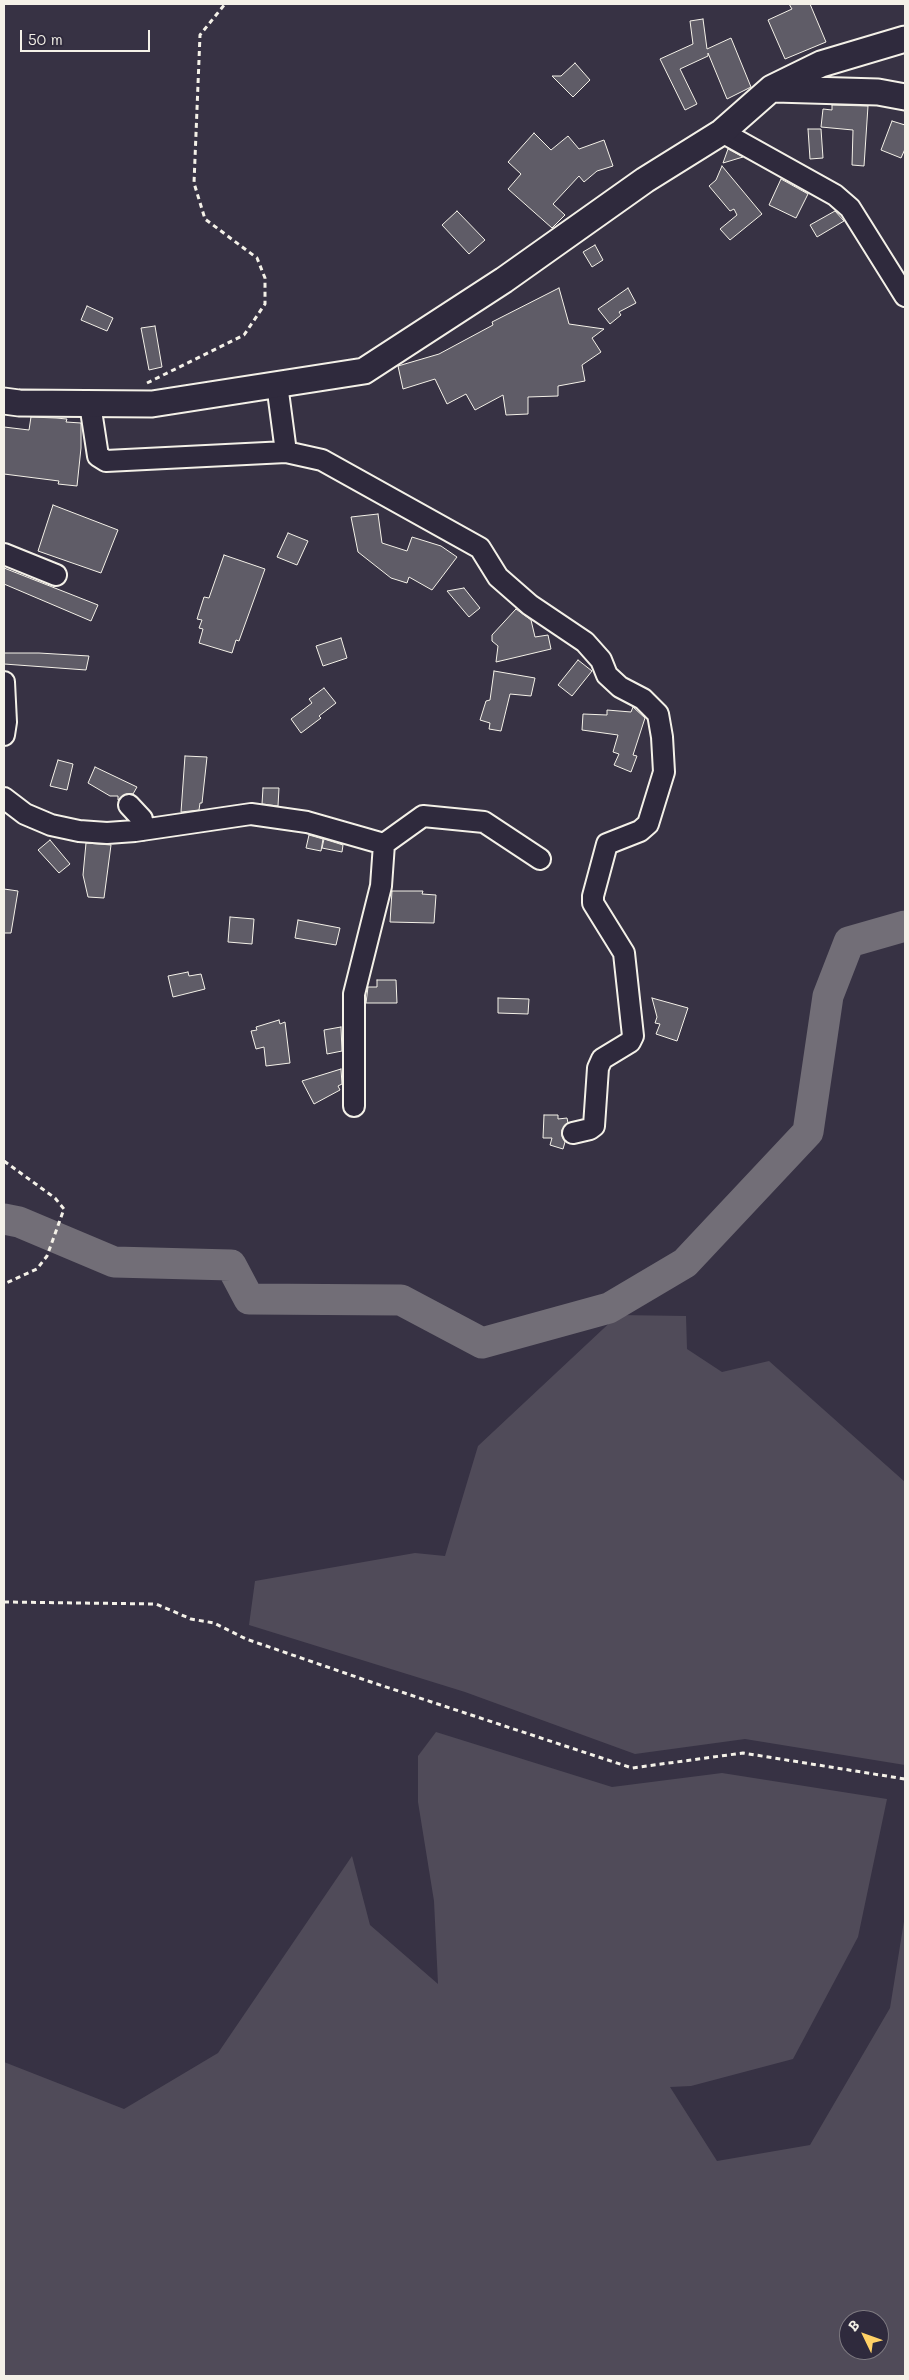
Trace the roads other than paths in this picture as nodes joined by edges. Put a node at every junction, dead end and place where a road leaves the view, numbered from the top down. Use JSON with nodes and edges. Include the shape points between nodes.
{"nodes":[{"id":1,"x":905,"y":39,"type":"edge"},
{"id":2,"x":869,"y":48,"type":"junction"},
{"id":3,"x":772,"y":88,"type":"junction"},
{"id":4,"x":878,"y":92,"type":"junction"},
{"id":5,"x":905,"y":97,"type":"edge"},
{"id":6,"x":722,"y":132,"type":"junction"},
{"id":7,"x":905,"y":296,"type":"edge"},
{"id":8,"x":277,"y":384,"type":"junction"},
{"id":9,"x":4,"y":401,"type":"edge"},
{"id":10,"x":90,"y":404,"type":"junction"},
{"id":11,"x":286,"y":452,"type":"junction"},
{"id":12,"x":4,"y":554,"type":"edge"},
{"id":13,"x":56,"y":576,"type":"dead end"},
{"id":14,"x":4,"y":682,"type":"edge"},
{"id":15,"x":4,"y":735,"type":"edge"},
{"id":16,"x":4,"y":798,"type":"edge"},
{"id":17,"x":129,"y":805,"type":"dead end"},
{"id":18,"x":142,"y":830,"type":"junction"},
{"id":19,"x":384,"y":844,"type":"junction"},
{"id":20,"x":540,"y":859,"type":"dead end"},
{"id":21,"x":354,"y":1106,"type":"dead end"},
{"id":22,"x":573,"y":1132,"type":"dead end"}],
"edges":[{"from":1,"to":2,"type":"street"},
{"from":2,"to":3,"type":"street","via":[[821,64]]},
{"from":2,"to":4,"type":"street","via":[[858,59],[854,70],[863,84]]},
{"from":3,"to":4,"type":"street"},
{"from":3,"to":6,"type":"street"},
{"from":4,"to":5,"type":"street"},
{"from":6,"to":7,"type":"street","via":[[835,195],[850,208]]},
{"from":6,"to":8,"type":"street","via":[[645,180],[504,280],[364,371]]},
{"from":8,"to":10,"type":"street","via":[[152,404]]},
{"from":8,"to":11,"type":"street"},
{"from":9,"to":10,"type":"street"},
{"from":10,"to":11,"type":"street","via":[[98,456],[106,461]]},
{"from":11,"to":22,"type":"street","via":[[322,460],[480,548],[498,576],[530,605],[585,642],[601,660],[607,676],[643,699],[658,714],[664,772],[648,824],[640,831],[607,844],[593,896],[593,902],[624,953],[633,1036],[630,1042],[602,1059],[598,1068],[594,1126]]},
{"from":12,"to":13,"type":"street"},
{"from":14,"to":15,"type":"street"},
{"from":16,"to":18,"type":"street","via":[[25,814],[51,825],[107,833]]},
{"from":17,"to":18,"type":"street","via":[[142,819]]},
{"from":18,"to":19,"type":"street","via":[[251,814],[307,822]]},
{"from":19,"to":20,"type":"street","via":[[423,816],[484,822]]},
{"from":19,"to":21,"type":"street","via":[[381,886],[354,994]]}]}
